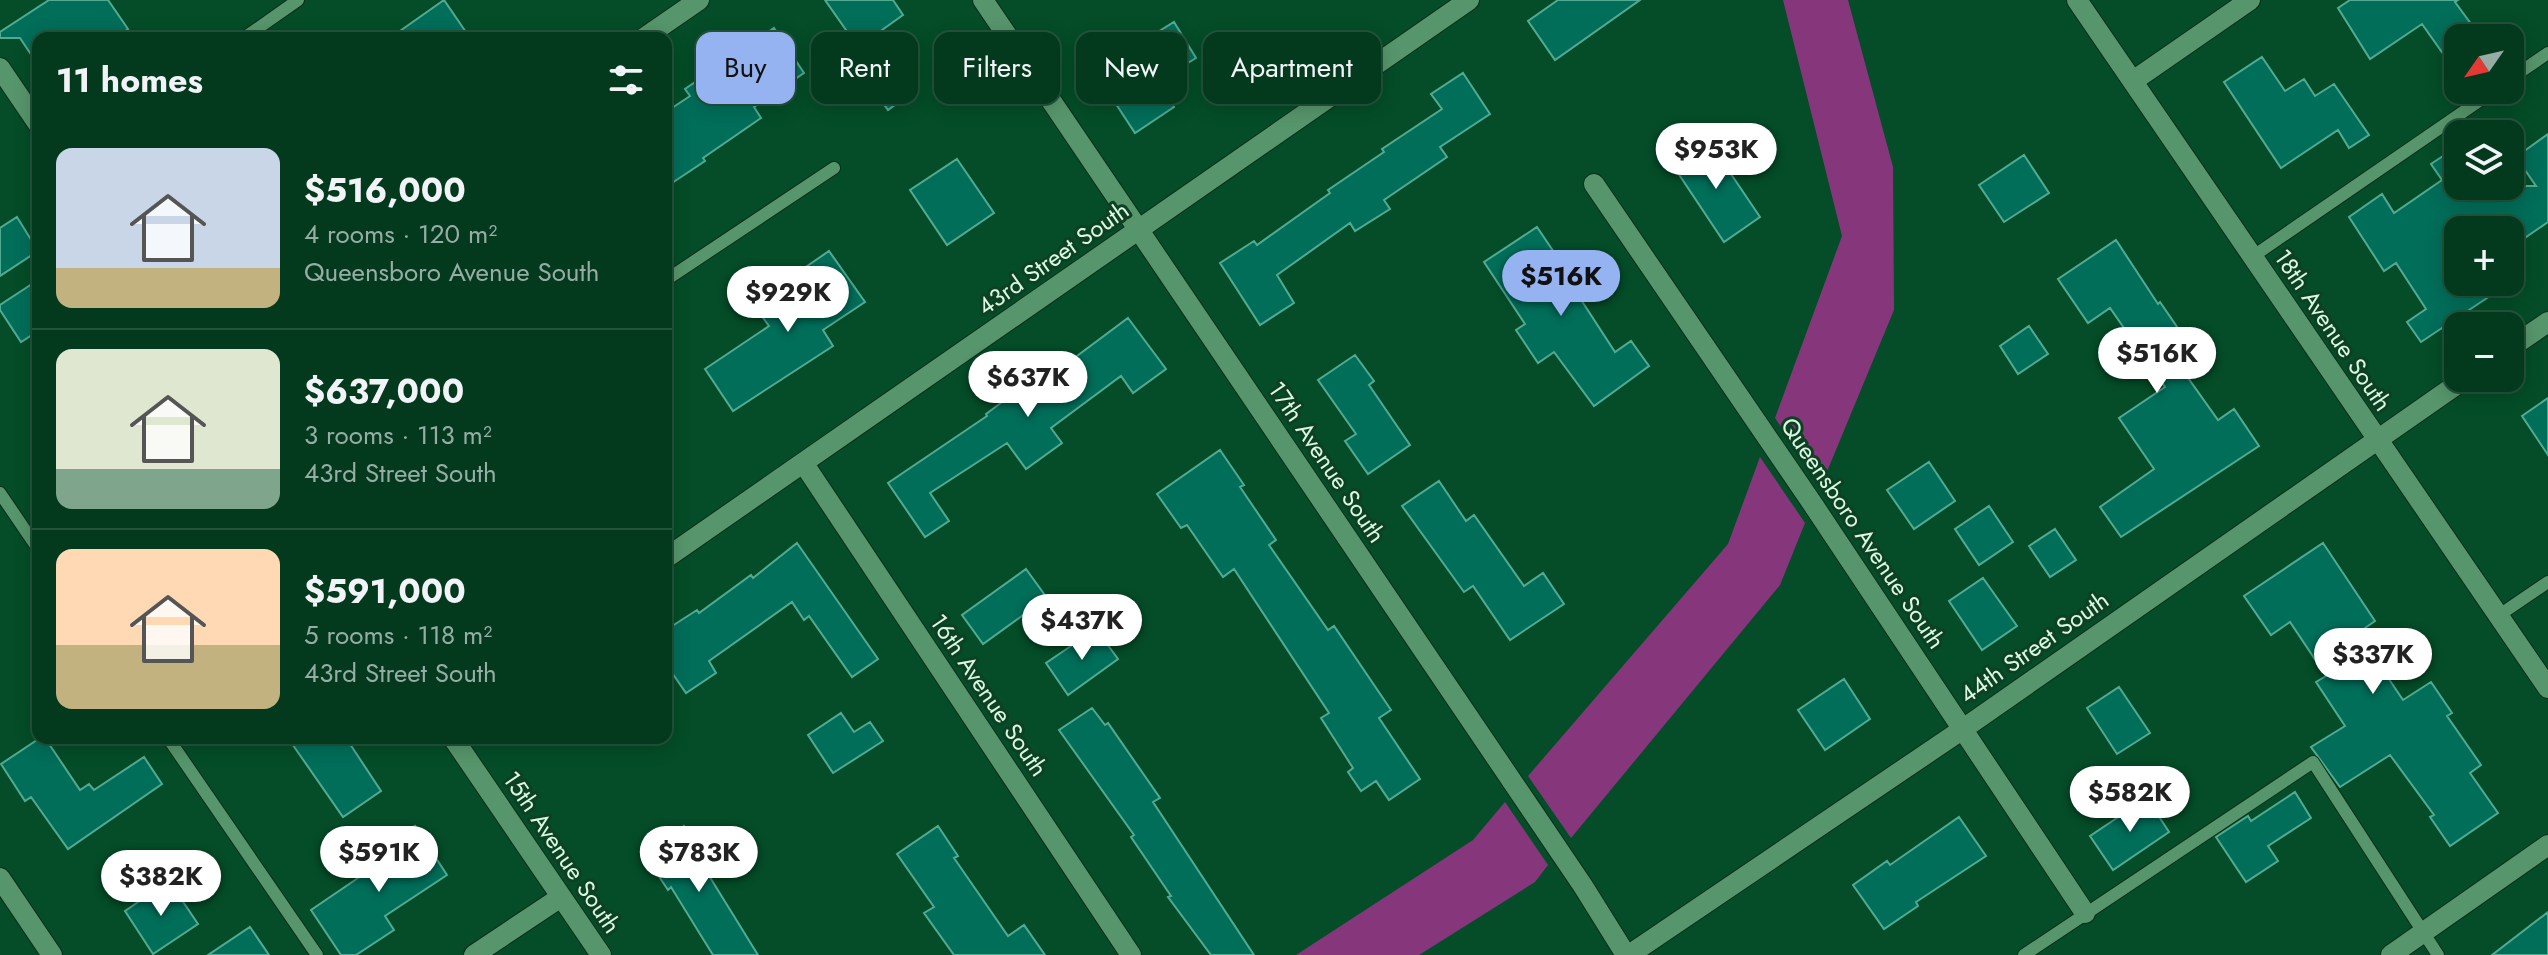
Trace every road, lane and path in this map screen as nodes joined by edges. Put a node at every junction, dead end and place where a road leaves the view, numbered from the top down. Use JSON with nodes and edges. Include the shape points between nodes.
{"nodes":[{"id":1,"x":298,"y":0,"type":"edge"},
{"id":2,"x":699,"y":0,"type":"edge"},
{"id":3,"x":983,"y":0,"type":"edge"},
{"id":4,"x":1469,"y":0,"type":"edge"},
{"id":5,"x":2077,"y":0,"type":"edge"},
{"id":6,"x":2250,"y":0,"type":"edge"},
{"id":7,"x":253,"y":32,"type":"edge"},
{"id":8,"x":653,"y":32,"type":"edge"},
{"id":9,"x":2548,"y":53,"type":"edge"},
{"id":10,"x":0,"y":68,"type":"edge"},
{"id":11,"x":2524,"y":69,"type":"edge"},
{"id":12,"x":2133,"y":81,"type":"junction"},
{"id":13,"x":2475,"y":104,"type":"edge"},
{"id":14,"x":32,"y":115,"type":"edge"},
{"id":15,"x":834,"y":168,"type":"dead end"},
{"id":16,"x":1594,"y":184,"type":"dead end"},
{"id":17,"x":1138,"y":230,"type":"junction"},
{"id":18,"x":2252,"y":257,"type":"junction"},
{"id":19,"x":672,"y":276,"type":"edge"},
{"id":20,"x":2548,"y":322,"type":"edge"},
{"id":21,"x":2524,"y":338,"type":"edge"},
{"id":22,"x":2445,"y":392,"type":"edge"},
{"id":23,"x":2376,"y":439,"type":"junction"},
{"id":24,"x":804,"y":464,"type":"junction"},
{"id":25,"x":0,"y":493,"type":"edge"},
{"id":26,"x":32,"y":540,"type":"edge"},
{"id":27,"x":672,"y":554,"type":"edge"},
{"id":28,"x":2548,"y":582,"type":"edge"},
{"id":29,"x":2498,"y":616,"type":"junction"},
{"id":30,"x":2548,"y":688,"type":"edge"},
{"id":31,"x":1963,"y":729,"type":"junction"},
{"id":32,"x":172,"y":744,"type":"edge"},
{"id":33,"x":457,"y":744,"type":"edge"},
{"id":34,"x":2548,"y":845,"type":"edge"},
{"id":35,"x":0,"y":878,"type":"edge"},
{"id":36,"x":561,"y":897,"type":"junction"},
{"id":37,"x":2085,"y":913,"type":"junction"},
{"id":38,"x":2423,"y":932,"type":"junction"},
{"id":39,"x":52,"y":955,"type":"edge"},
{"id":40,"x":317,"y":955,"type":"edge"},
{"id":41,"x":474,"y":955,"type":"edge"},
{"id":42,"x":601,"y":955,"type":"edge"},
{"id":43,"x":1131,"y":955,"type":"edge"},
{"id":44,"x":1627,"y":955,"type":"edge"},
{"id":45,"x":2024,"y":955,"type":"edge"},
{"id":46,"x":2391,"y":955,"type":"edge"},
{"id":47,"x":2438,"y":955,"type":"edge"}],
"edges":[{"from":1,"to":7,"type":"lane"},
{"from":2,"to":8,"type":"street"},
{"from":3,"to":17,"type":"street","name":"17th Avenue South"},
{"from":4,"to":17,"type":"street","name":"43rd Street South"},
{"from":5,"to":12,"type":"street","name":"18th Avenue South"},
{"from":6,"to":12,"type":"street"},
{"from":9,"to":11,"type":"lane"},
{"from":10,"to":14,"type":"street"},
{"from":12,"to":18,"type":"street","name":"18th Avenue South"},
{"from":13,"to":18,"type":"lane"},
{"from":15,"to":19,"type":"lane"},
{"from":16,"to":31,"type":"street","name":"Queensboro Avenue South"},
{"from":17,"to":24,"type":"street","name":"43rd Street South"},
{"from":17,"to":44,"type":"street","name":"17th Avenue South"},
{"from":18,"to":23,"type":"street","name":"18th Avenue South"},
{"from":20,"to":21,"type":"street"},
{"from":22,"to":23,"type":"street","name":"44th Street South"},
{"from":23,"to":29,"type":"street","name":"18th Avenue South"},
{"from":23,"to":31,"type":"street","name":"44th Street South"},
{"from":24,"to":27,"type":"street","name":"43rd Street South"},
{"from":24,"to":43,"type":"street","name":"16th Avenue South"},
{"from":25,"to":26,"type":"lane"},
{"from":28,"to":29,"type":"lane"},
{"from":29,"to":30,"type":"street","name":"18th Avenue South"},
{"from":31,"to":37,"type":"street","name":"Queensboro Avenue South"},
{"from":31,"to":44,"type":"street","name":"44th Street South"},
{"from":32,"to":40,"type":"lane"},
{"from":33,"to":36,"type":"street","name":"15th Avenue South"},
{"from":34,"to":38,"type":"street"},
{"from":35,"to":39,"type":"street"},
{"from":36,"to":41,"type":"street"},
{"from":36,"to":42,"type":"street","name":"15th Avenue South"},
{"from":37,"to":38,"type":"lane","via":[[2313,762]]},
{"from":37,"to":45,"type":"lane"},
{"from":38,"to":46,"type":"street"},
{"from":38,"to":47,"type":"lane"}]}
